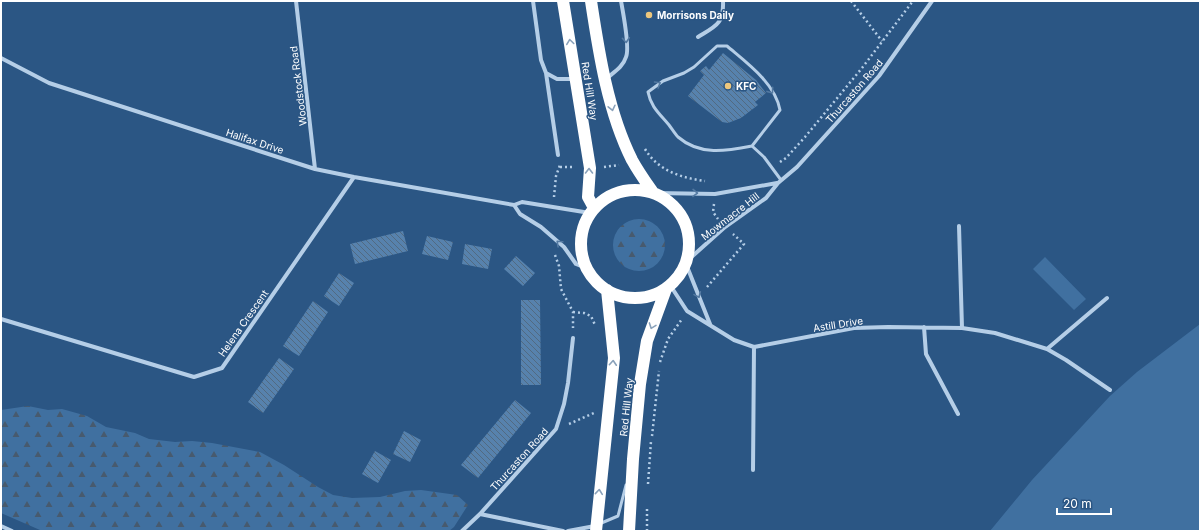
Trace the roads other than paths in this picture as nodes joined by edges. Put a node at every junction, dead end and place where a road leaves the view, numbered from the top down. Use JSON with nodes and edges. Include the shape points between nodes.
{"nodes":[{"id":1,"x":296,"y":1,"type":"edge"},
{"id":2,"x":532,"y":1,"type":"edge"},
{"id":3,"x":563,"y":1,"type":"edge"},
{"id":4,"x":591,"y":1,"type":"edge"},
{"id":5,"x":622,"y":1,"type":"edge"},
{"id":6,"x":723,"y":1,"type":"edge"},
{"id":7,"x":932,"y":1,"type":"edge"},
{"id":8,"x":698,"y":37,"type":"dead end"},
{"id":9,"x":1,"y":58,"type":"edge"},
{"id":10,"x":546,"y":73,"type":"junction"},
{"id":11,"x":575,"y":79,"type":"junction"},
{"id":12,"x":605,"y":79,"type":"junction"},
{"id":13,"x":752,"y":146,"type":"junction"},
{"id":14,"x":558,"y":155,"type":"dead end"},
{"id":15,"x":315,"y":169,"type":"junction"},
{"id":16,"x":354,"y":177,"type":"junction"},
{"id":17,"x":780,"y":181,"type":"junction"},
{"id":18,"x":654,"y":192,"type":"junction"},
{"id":19,"x":514,"y":205,"type":"junction"},
{"id":20,"x":592,"y":211,"type":"junction"},
{"id":21,"x":959,"y":226,"type":"dead end"},
{"id":22,"x":687,"y":262,"type":"junction"},
{"id":23,"x":586,"y":268,"type":"junction"},
{"id":24,"x":668,"y":287,"type":"junction"},
{"id":25,"x":607,"y":290,"type":"junction"},
{"id":26,"x":1107,"y":298,"type":"dead end"},
{"id":27,"x":1,"y":319,"type":"edge"},
{"id":28,"x":710,"y":324,"type":"junction"},
{"id":29,"x":924,"y":327,"type":"junction"},
{"id":30,"x":962,"y":328,"type":"junction"},
{"id":31,"x":573,"y":338,"type":"road end"},
{"id":32,"x":754,"y":347,"type":"junction"},
{"id":33,"x":1047,"y":349,"type":"junction"},
{"id":34,"x":1110,"y":390,"type":"dead end"},
{"id":35,"x":958,"y":414,"type":"dead end"},
{"id":36,"x":633,"y":458,"type":"junction"},
{"id":37,"x":753,"y":470,"type":"dead end"},
{"id":38,"x":480,"y":514,"type":"junction"},
{"id":39,"x":1,"y":526,"type":"edge"},
{"id":40,"x":596,"y":528,"type":"edge"},
{"id":41,"x":12,"y":531,"type":"edge"},
{"id":42,"x":462,"y":531,"type":"edge"},
{"id":43,"x":564,"y":531,"type":"edge"},
{"id":44,"x":568,"y":531,"type":"edge"},
{"id":45,"x":629,"y":531,"type":"edge"}],
"edges":[{"from":1,"to":15,"type":"street","name":"Woodstock Road"},
{"from":2,"to":10,"type":"street","via":[[541,60]]},
{"from":11,"to":3,"type":"highway","name":"Red Hill Way","one_way":true},
{"from":4,"to":12,"type":"highway","name":"Red Hill Way"},
{"from":5,"to":12,"type":"street","one_way":true,"via":[[627,56],[621,67]]},
{"from":6,"to":8,"type":"street","via":[[724,13],[718,24]]},
{"from":7,"to":17,"type":"street","name":"Thurcaston Road","via":[[879,76],[797,167]]},
{"from":9,"to":15,"type":"street","name":"Halifax Drive","via":[[49,83]]},
{"from":10,"to":11,"type":"street","via":[[557,80]]},
{"from":10,"to":14,"type":"street"},
{"from":20,"to":11,"type":"highway","name":"Red Hill Way","one_way":true,"via":[[588,197],[590,168]]},
{"from":12,"to":18,"type":"highway","name":"Red Hill Way","one_way":true,"via":[[614,116],[633,161]]},
{"from":13,"to":13,"type":"lane","one_way":true,"via":[[724,151],[691,146],[677,136],[659,114],[650,102],[648,92],[663,81],[694,67],[716,46],[727,46],[759,74],[778,100],[780,110]]},
{"from":13,"to":17,"type":"lane","via":[[764,157]]},
{"from":15,"to":16,"type":"street","name":"Halifax Drive"},
{"from":16,"to":19,"type":"street","name":"Halifax Drive"},
{"from":16,"to":27,"type":"street","name":"Helena Crescent","via":[[222,368],[194,377]]},
{"from":18,"to":17,"type":"street","name":"Mowmacre Hill","one_way":true,"via":[[715,194]]},
{"from":17,"to":22,"type":"street","name":"Mowmacre Hill","via":[[766,198],[725,228]]},
{"from":18,"to":20,"type":"highway","via":[[636,189],[620,191],[606,198]]},
{"from":18,"to":22,"type":"highway","via":[[670,201],[681,213],[688,228],[690,244]]},
{"from":19,"to":20,"type":"street","name":"Halifax Drive","via":[[522,202]]},
{"from":23,"to":19,"type":"street","one_way":true,"via":[[576,264],[559,243],[541,227],[520,214]]},
{"from":20,"to":23,"type":"highway","via":[[582,230],[582,256]]},
{"from":21,"to":30,"type":"street"},
{"from":22,"to":24,"type":"highway","via":[[678,278]]},
{"from":22,"to":28,"type":"street","one_way":true},
{"from":23,"to":25,"type":"highway"},
{"from":24,"to":25,"type":"highway","via":[[652,296],[636,298],[621,296]]},
{"from":24,"to":28,"type":"street","via":[[687,311]]},
{"from":24,"to":36,"type":"highway","name":"Red Hill Way","one_way":true,"via":[[647,341]]},
{"from":40,"to":25,"type":"highway","name":"Red Hill Way","one_way":true,"via":[[614,358]]},
{"from":26,"to":33,"type":"street"},
{"from":28,"to":32,"type":"street","via":[[734,340]]},
{"from":29,"to":30,"type":"street","name":"Astill Drive"},
{"from":29,"to":32,"type":"street","name":"Astill Drive","via":[[854,328]]},
{"from":29,"to":35,"type":"street","via":[[926,354]]},
{"from":30,"to":33,"type":"street","name":"Astill Drive","via":[[995,333]]},
{"from":31,"to":38,"type":"street","name":"Thurcaston Road","via":[[568,383],[556,429]]},
{"from":32,"to":37,"type":"street"},
{"from":33,"to":34,"type":"street","name":"Astill Drive"},
{"from":36,"to":40,"type":"lane","via":[[618,516]]},
{"from":36,"to":45,"type":"highway","name":"Red Hill Way"},
{"from":38,"to":42,"type":"street","name":"Thurcaston Road"},
{"from":38,"to":43,"type":"street"},
{"from":39,"to":41,"type":"street"},
{"from":40,"to":44,"type":"street"}]}
